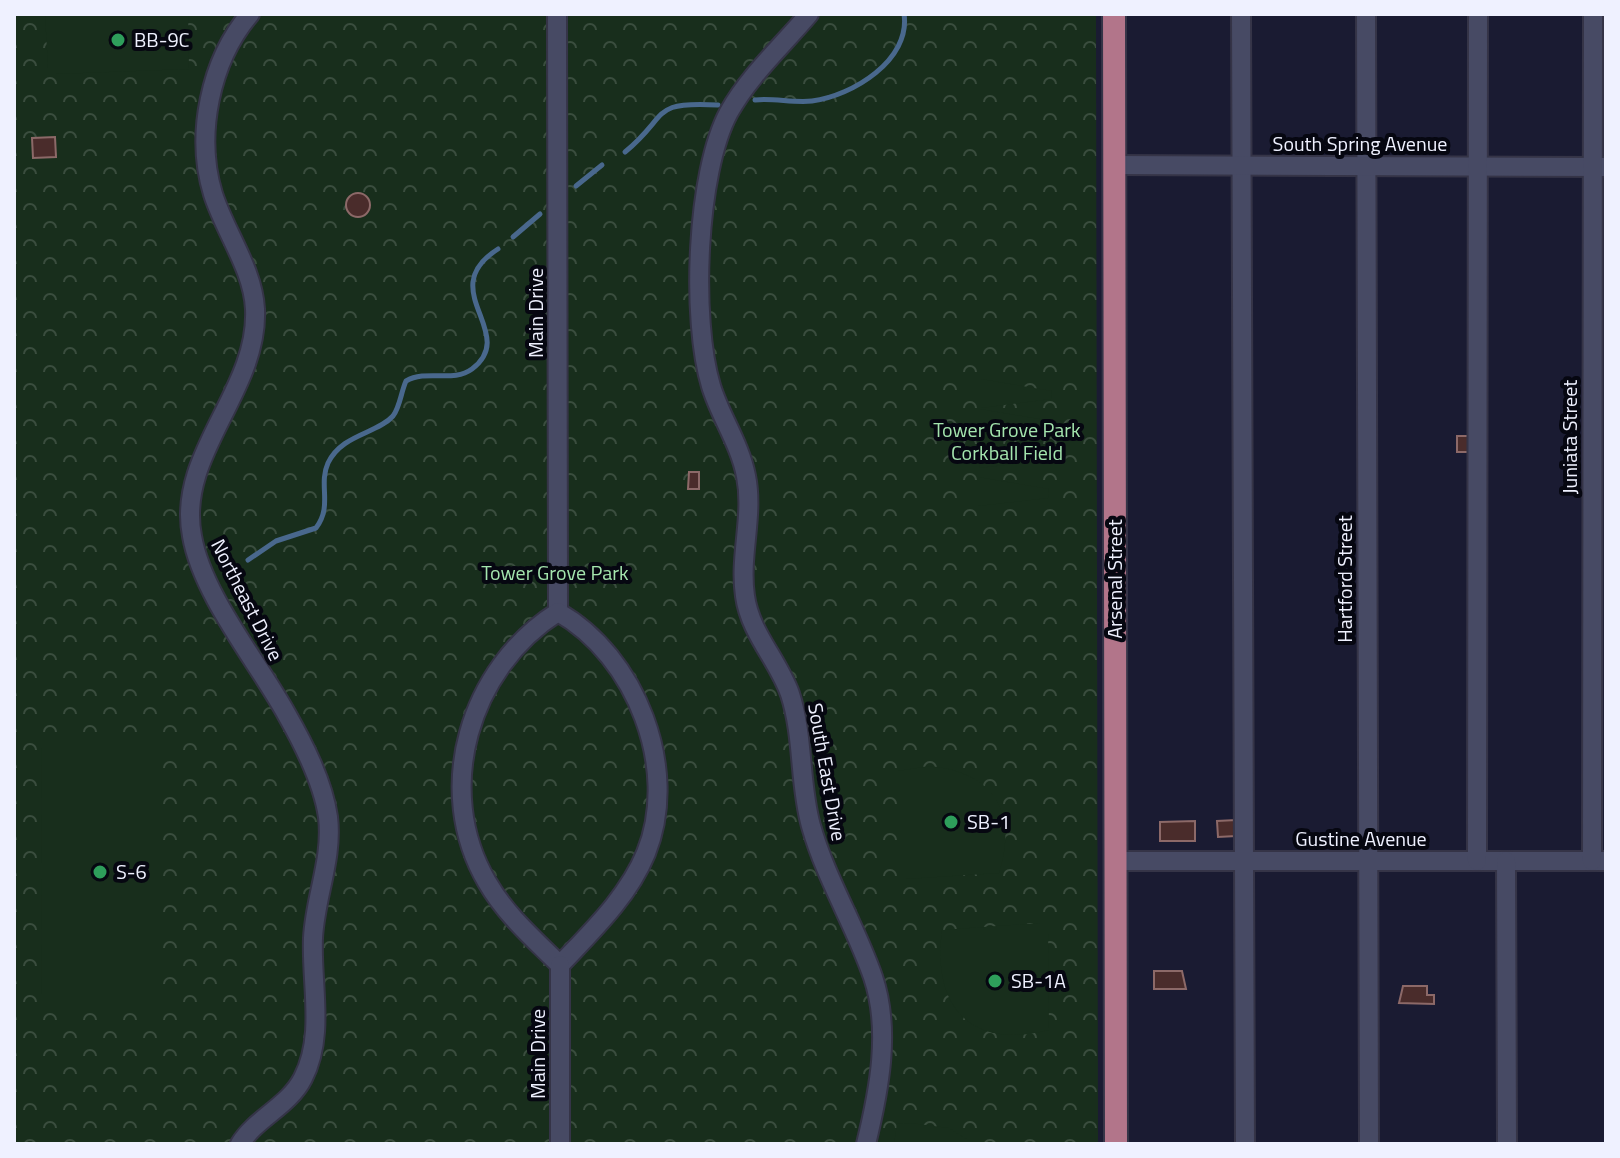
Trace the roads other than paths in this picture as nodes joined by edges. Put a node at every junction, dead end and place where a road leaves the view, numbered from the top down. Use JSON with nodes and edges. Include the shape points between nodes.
{"nodes":[{"id":1,"x":250,"y":14,"type":"edge"},
{"id":2,"x":557,"y":14,"type":"edge"},
{"id":3,"x":809,"y":14,"type":"edge"},
{"id":4,"x":1114,"y":14,"type":"edge"},
{"id":5,"x":1241,"y":14,"type":"edge"},
{"id":6,"x":1366,"y":14,"type":"edge"},
{"id":7,"x":1478,"y":14,"type":"edge"},
{"id":8,"x":1593,"y":14,"type":"edge"},
{"id":9,"x":1114,"y":165,"type":"junction"},
{"id":10,"x":1240,"y":166,"type":"junction"},
{"id":11,"x":1366,"y":166,"type":"junction"},
{"id":12,"x":1599,"y":166,"type":"edge"},
{"id":13,"x":1478,"y":167,"type":"junction"},
{"id":14,"x":558,"y":612,"type":"junction"},
{"id":15,"x":1116,"y":861,"type":"junction"},
{"id":16,"x":1245,"y":861,"type":"junction"},
{"id":17,"x":1368,"y":861,"type":"junction"},
{"id":18,"x":1477,"y":861,"type":"junction"},
{"id":19,"x":1506,"y":861,"type":"junction"},
{"id":20,"x":1599,"y":861,"type":"edge"},
{"id":21,"x":560,"y":965,"type":"junction"},
{"id":22,"x":240,"y":1144,"type":"edge"},
{"id":23,"x":560,"y":1144,"type":"edge"},
{"id":24,"x":866,"y":1144,"type":"edge"},
{"id":25,"x":1116,"y":1144,"type":"edge"},
{"id":26,"x":1245,"y":1144,"type":"edge"},
{"id":27,"x":1369,"y":1144,"type":"edge"},
{"id":28,"x":1507,"y":1144,"type":"edge"}],
"edges":[{"from":1,"to":22,"type":"street","name":"Northeast Drive","via":[[219,68],[206,125],[213,193],[253,292],[254,329],[242,378],[193,488],[189,521],[197,556],[221,604],[306,754],[323,794],[329,832],[313,939],[316,1016],[310,1060],[291,1095]]},
{"from":2,"to":14,"type":"street","name":"Main Drive"},
{"from":3,"to":24,"type":"street","name":"South East Drive","via":[[739,95],[719,135],[698,272],[698,326],[711,387],[746,476],[747,610],[791,696],[810,823],[877,990],[882,1048]]},
{"from":4,"to":9,"type":"main road","name":"Arsenal Street"},
{"from":5,"to":10,"type":"street"},
{"from":6,"to":11,"type":"street","name":"Hartford Street"},
{"from":7,"to":13,"type":"street"},
{"from":8,"to":12,"type":"street","name":"Juniata Street"},
{"from":9,"to":10,"type":"street","name":"South Spring Avenue"},
{"from":9,"to":15,"type":"main road","name":"Arsenal Street"},
{"from":10,"to":11,"type":"street","name":"South Spring Avenue"},
{"from":10,"to":16,"type":"street"},
{"from":11,"to":13,"type":"street","name":"South Spring Avenue"},
{"from":11,"to":17,"type":"street","name":"Hartford Street"},
{"from":12,"to":13,"type":"street","name":"South Spring Avenue"},
{"from":12,"to":20,"type":"street","name":"Juniata Street"},
{"from":13,"to":18,"type":"street"},
{"from":14,"to":21,"type":"street","via":[[574,621],[611,661],[637,698],[658,780],[657,816],[635,874],[602,922]]},
{"from":14,"to":21,"type":"street","via":[[536,626],[489,685],[469,732],[459,790],[467,839],[485,880],[507,914]]},
{"from":15,"to":16,"type":"street","name":"Gustine Avenue"},
{"from":15,"to":25,"type":"main road","name":"Arsenal Street"},
{"from":16,"to":17,"type":"street","name":"Gustine Avenue"},
{"from":16,"to":26,"type":"street"},
{"from":17,"to":18,"type":"street","name":"Gustine Avenue"},
{"from":17,"to":27,"type":"street","name":"Hartford Street"},
{"from":18,"to":19,"type":"street","name":"Gustine Avenue"},
{"from":19,"to":20,"type":"street","name":"Gustine Avenue"},
{"from":19,"to":28,"type":"street"},
{"from":21,"to":23,"type":"street","name":"Main Drive"}]}
